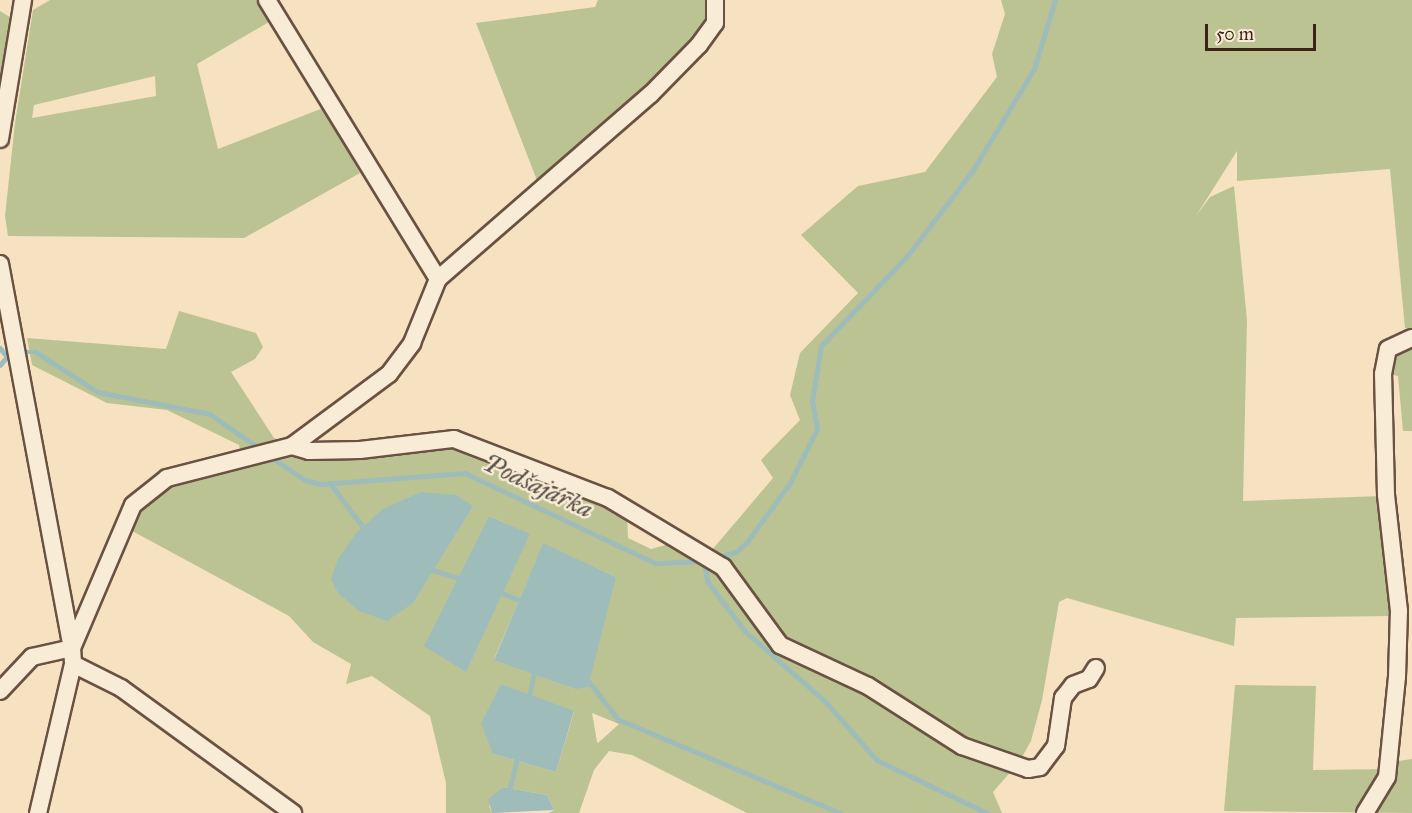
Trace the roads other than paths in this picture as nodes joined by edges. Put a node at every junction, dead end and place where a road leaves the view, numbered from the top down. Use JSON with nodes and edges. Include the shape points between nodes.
{"nodes":[{"id":1,"x":23,"y":0,"type":"edge"},
{"id":2,"x":267,"y":0,"type":"edge"},
{"id":3,"x":715,"y":0,"type":"edge"},
{"id":4,"x":0,"y":139,"type":"edge"},
{"id":5,"x":0,"y":264,"type":"edge"},
{"id":6,"x":438,"y":279,"type":"junction"},
{"id":7,"x":1412,"y":338,"type":"edge"},
{"id":8,"x":292,"y":446,"type":"junction"},
{"id":9,"x":73,"y":656,"type":"junction"},
{"id":10,"x":1096,"y":668,"type":"dead end"},
{"id":11,"x":0,"y":691,"type":"edge"},
{"id":12,"x":271,"y":808,"type":"edge"},
{"id":13,"x":38,"y":813,"type":"edge"},
{"id":14,"x":293,"y":813,"type":"edge"},
{"id":15,"x":1365,"y":813,"type":"edge"}],
"edges":[{"from":1,"to":4,"type":"street"},
{"from":2,"to":6,"type":"street"},
{"from":3,"to":6,"type":"street","via":[[715,23],[650,95]]},
{"from":5,"to":9,"type":"street"},
{"from":6,"to":8,"type":"street","via":[[412,344],[389,374]]},
{"from":7,"to":15,"type":"street","via":[[1388,349],[1383,374],[1386,495],[1399,611],[1397,678],[1387,777]]},
{"from":8,"to":9,"type":"street","via":[[167,478],[133,505]]},
{"from":8,"to":10,"type":"street","via":[[309,451],[360,450],[454,439],[608,498],[723,567],[780,645],[868,686],[962,746],[1028,769],[1040,767],[1056,746],[1064,698],[1073,685],[1089,679]]},
{"from":9,"to":11,"type":"street","via":[[32,657]]},
{"from":9,"to":12,"type":"street","via":[[121,688]]},
{"from":9,"to":13,"type":"street"},
{"from":12,"to":14,"type":"street"}]}
